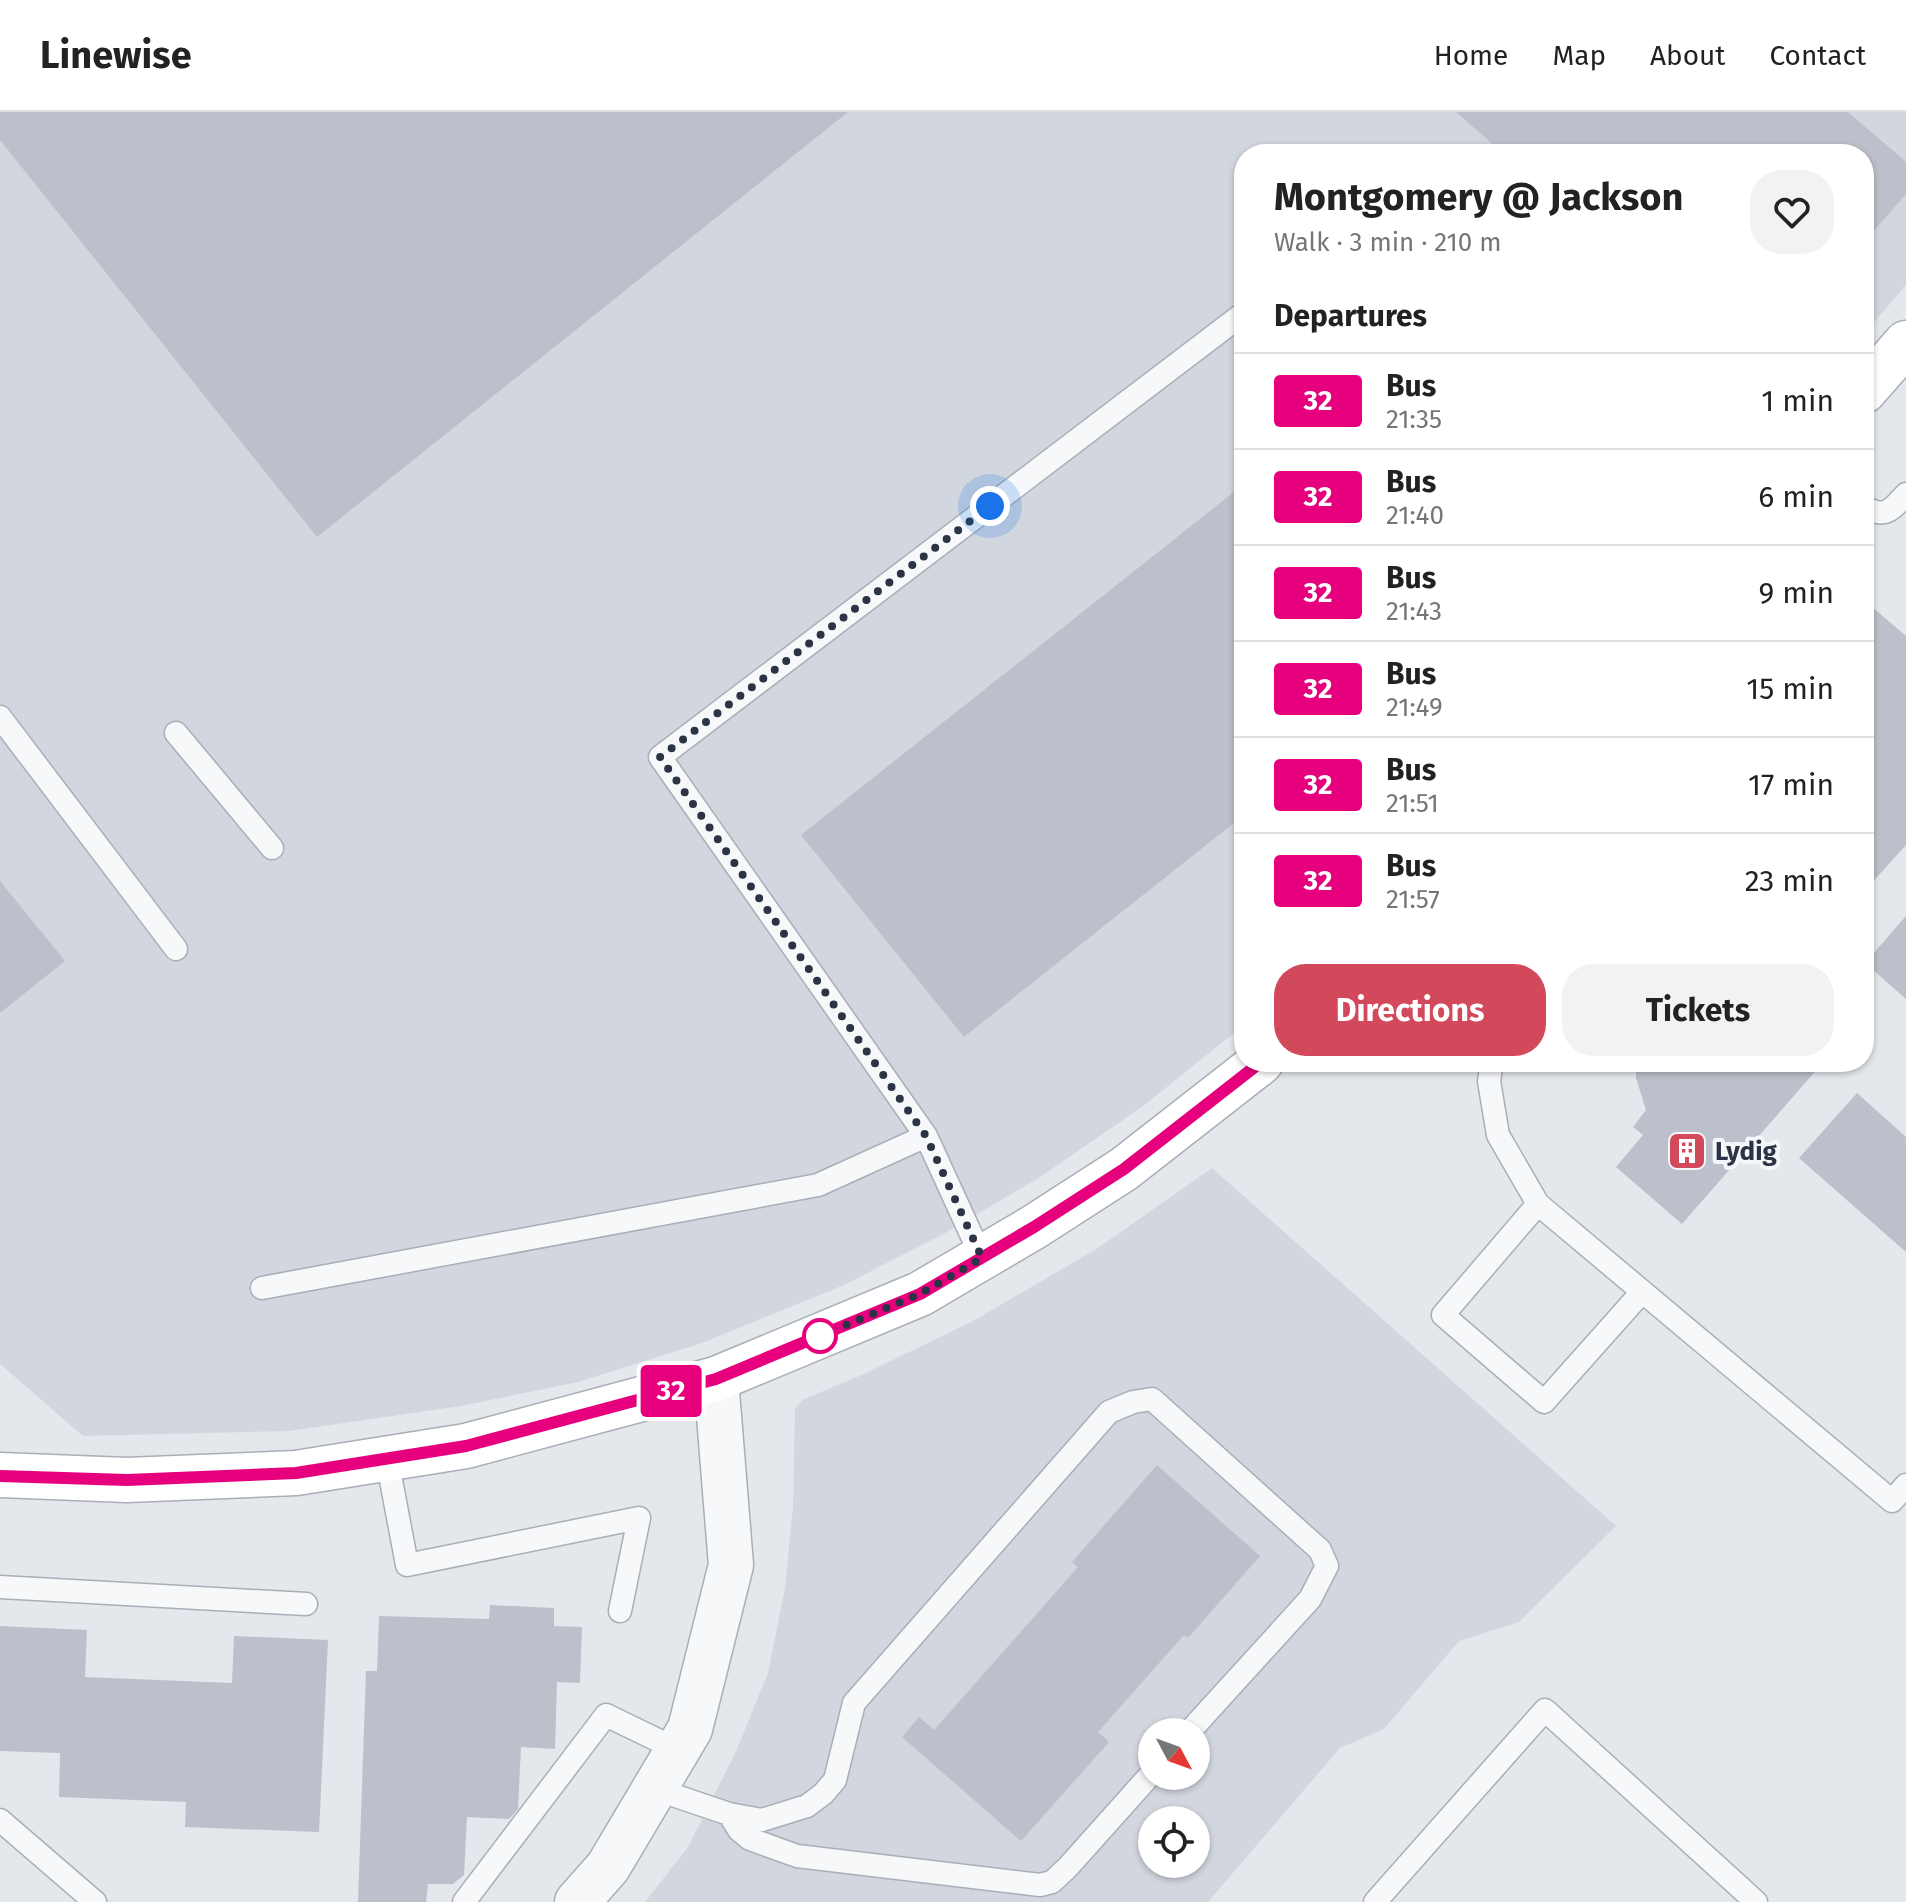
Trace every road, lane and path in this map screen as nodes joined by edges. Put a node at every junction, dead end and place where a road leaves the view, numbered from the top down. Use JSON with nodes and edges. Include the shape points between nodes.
{"nodes":[{"id":1,"x":1234,"y":321,"type":"edge"},
{"id":2,"x":1906,"y":343,"type":"edge"},
{"id":3,"x":1874,"y":380,"type":"edge"},
{"id":4,"x":1906,"y":494,"type":"edge"},
{"id":5,"x":1874,"y":512,"type":"edge"},
{"id":6,"x":0,"y":717,"type":"edge"},
{"id":7,"x":176,"y":733,"type":"dead end"},
{"id":8,"x":272,"y":848,"type":"dead end"},
{"id":9,"x":176,"y":949,"type":"dead end"},
{"id":10,"x":1248,"y":1072,"type":"edge"},
{"id":11,"x":1490,"y":1072,"type":"edge"},
{"id":12,"x":926,"y":1136,"type":"junction"},
{"id":13,"x":1538,"y":1204,"type":"junction"},
{"id":14,"x":982,"y":1258,"type":"junction"},
{"id":15,"x":262,"y":1288,"type":"dead end"},
{"id":16,"x":1642,"y":1292,"type":"junction"},
{"id":17,"x":716,"y":1379,"type":"junction"},
{"id":18,"x":387,"y":1459,"type":"junction"},
{"id":19,"x":0,"y":1475,"type":"edge"},
{"id":20,"x":1906,"y":1485,"type":"edge"},
{"id":21,"x":0,"y":1587,"type":"edge"},
{"id":22,"x":306,"y":1604,"type":"dead end"},
{"id":23,"x":620,"y":1611,"type":"dead end"},
{"id":24,"x":1202,"y":1718,"type":"edge"},
{"id":25,"x":678,"y":1750,"type":"junction"},
{"id":26,"x":655,"y":1789,"type":"junction"},
{"id":27,"x":1138,"y":1789,"type":"edge"},
{"id":28,"x":729,"y":1814,"type":"junction"},
{"id":29,"x":0,"y":1820,"type":"edge"},
{"id":30,"x":95,"y":1902,"type":"edge"},
{"id":31,"x":464,"y":1902,"type":"edge"},
{"id":32,"x":577,"y":1902,"type":"edge"},
{"id":33,"x":1375,"y":1902,"type":"edge"},
{"id":34,"x":1756,"y":1902,"type":"edge"}],
"edges":[{"from":1,"to":12,"type":"lane","via":[[660,757]]},
{"from":2,"to":3,"type":"main road"},
{"from":4,"to":5,"type":"lane","via":[[1891,511]]},
{"from":6,"to":9,"type":"lane"},
{"from":7,"to":8,"type":"lane"},
{"from":10,"to":14,"type":"main road","via":[[1124,1169]]},
{"from":11,"to":13,"type":"lane","via":[[1498,1135]]},
{"from":12,"to":14,"type":"lane"},
{"from":12,"to":15,"type":"lane","via":[[818,1185]]},
{"from":13,"to":16,"type":"lane"},
{"from":13,"to":16,"type":"lane","via":[[1443,1315],[1544,1402]]},
{"from":14,"to":17,"type":"main road","via":[[920,1294]]},
{"from":16,"to":20,"type":"lane","via":[[1892,1501]]},
{"from":17,"to":18,"type":"main road","via":[[466,1446]]},
{"from":17,"to":25,"type":"street","via":[[731,1565],[690,1729]]},
{"from":18,"to":19,"type":"main road","via":[[296,1473],[127,1480]]},
{"from":18,"to":23,"type":"lane","via":[[407,1565],[639,1518]]},
{"from":21,"to":22,"type":"lane"},
{"from":24,"to":28,"type":"lane","via":[[1310,1599],[1327,1566],[1320,1550],[1152,1399],[1133,1402],[1109,1412],[854,1703],[835,1780],[823,1794],[807,1806],[762,1820]]},
{"from":25,"to":26,"type":"street"},
{"from":25,"to":31,"type":"lane","via":[[606,1715]]},
{"from":26,"to":28,"type":"lane"},
{"from":26,"to":32,"type":"street","via":[[608,1867]]},
{"from":27,"to":28,"type":"lane","via":[[1068,1867],[1040,1885],[797,1856],[750,1839]]},
{"from":29,"to":30,"type":"lane"},
{"from":33,"to":34,"type":"lane","via":[[1545,1710]]}]}
